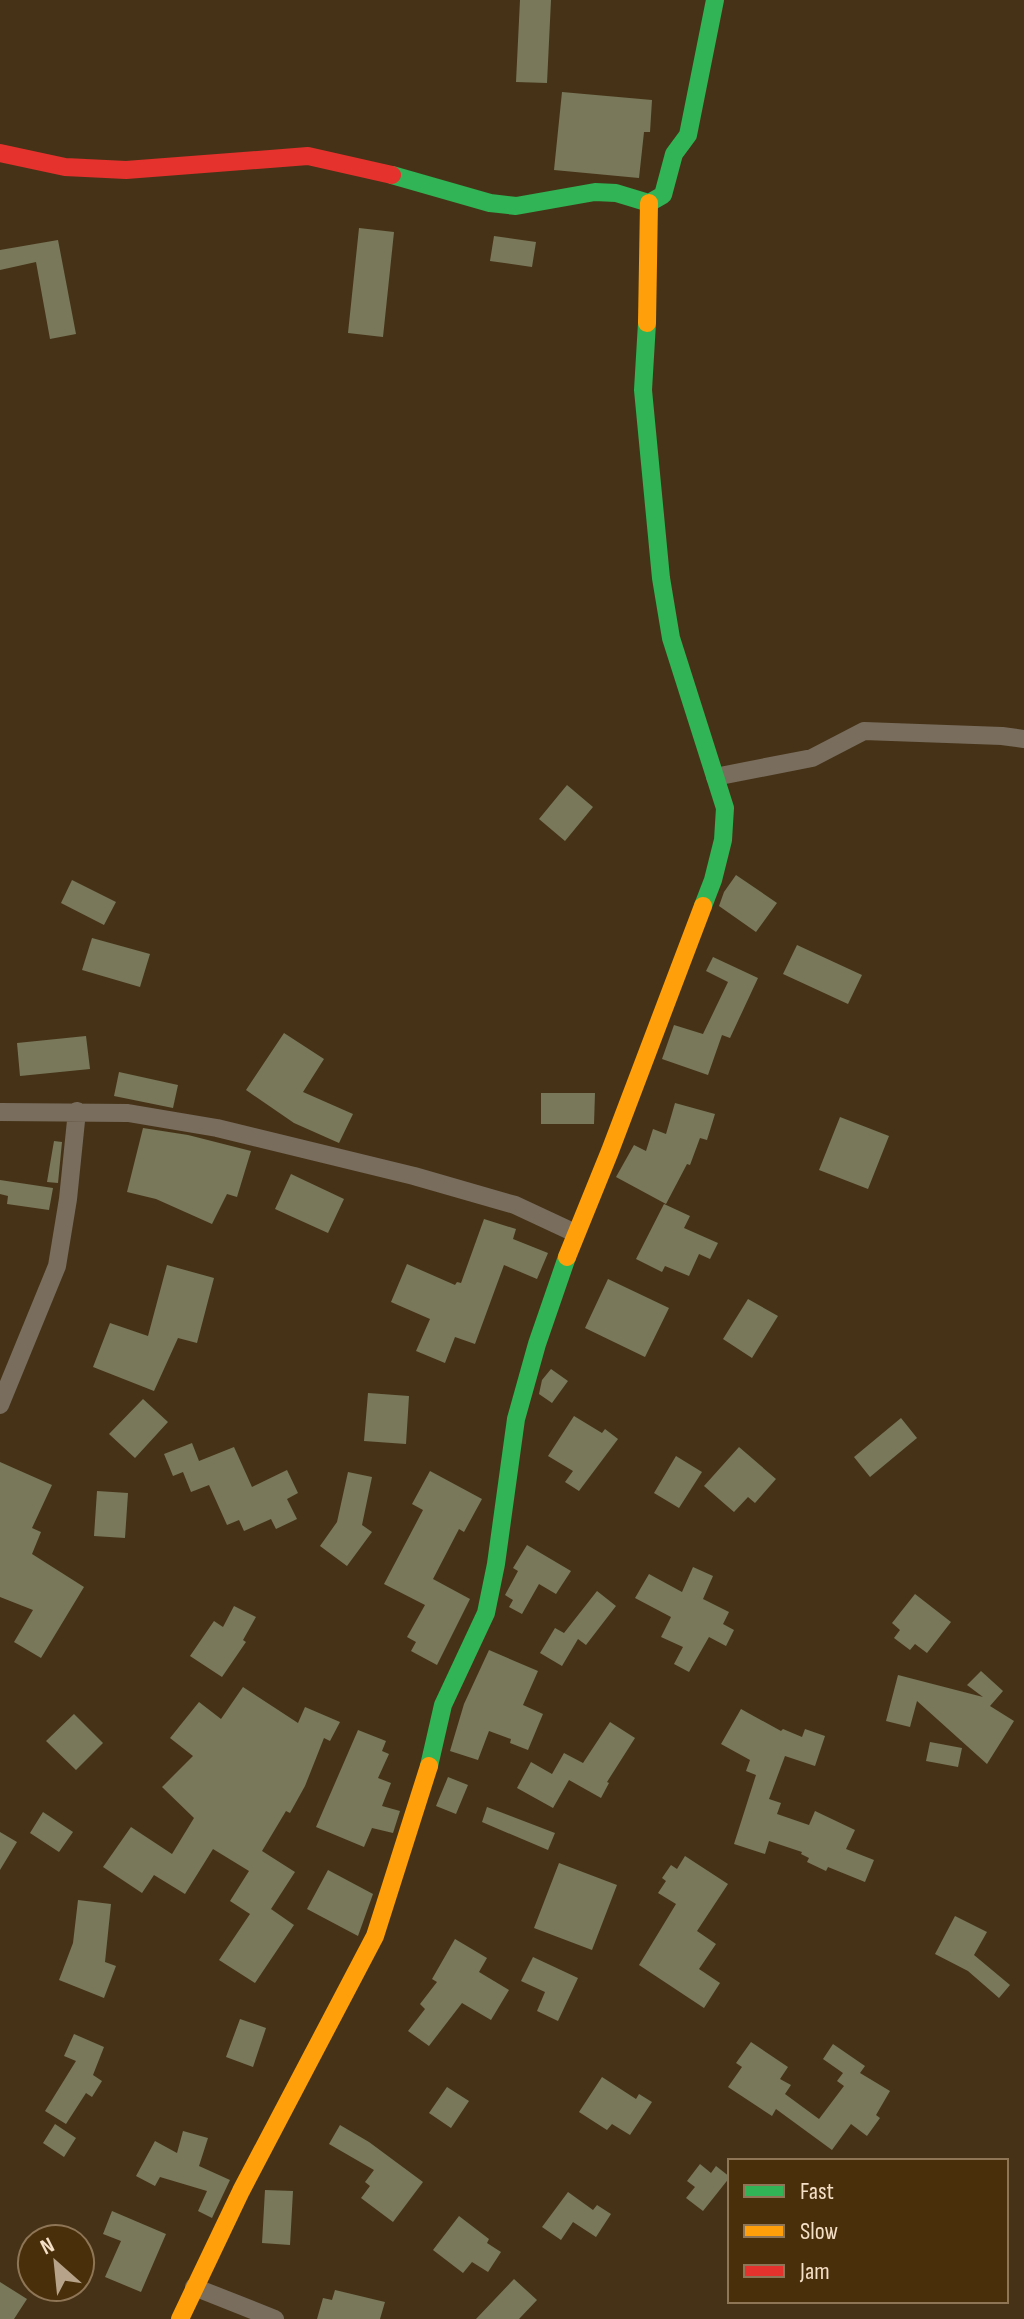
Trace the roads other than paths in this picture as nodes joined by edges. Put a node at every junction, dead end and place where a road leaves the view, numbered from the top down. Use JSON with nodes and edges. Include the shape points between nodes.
{"nodes":[{"id":1,"x":715,"y":0,"type":"edge"},
{"id":2,"x":0,"y":153,"type":"edge"},
{"id":3,"x":649,"y":203,"type":"junction"},
{"id":4,"x":1024,"y":739,"type":"edge"},
{"id":5,"x":715,"y":777,"type":"junction"},
{"id":6,"x":77,"y":1111,"type":"junction"},
{"id":7,"x":0,"y":1112,"type":"edge"},
{"id":8,"x":575,"y":1233,"type":"junction"},
{"id":9,"x":0,"y":1405,"type":"edge"},
{"id":10,"x":194,"y":2287,"type":"junction"},
{"id":11,"x":180,"y":2319,"type":"edge"},
{"id":12,"x":275,"y":2319,"type":"edge"}],
"edges":[{"from":1,"to":3,"type":"street","via":[[688,135],[674,154],[663,195]]},
{"from":2,"to":3,"type":"street","via":[[65,167],[126,170],[308,156],[490,203],[516,206],[595,192]]},
{"from":3,"to":5,"type":"street","via":[[643,390],[661,578],[671,638]]},
{"from":4,"to":5,"type":"street","via":[[864,731],[812,758]]},
{"from":5,"to":8,"type":"street","via":[[725,808],[713,880]]},
{"from":6,"to":7,"type":"street"},
{"from":6,"to":8,"type":"street","via":[[128,1113],[232,1132],[414,1176],[515,1205]]},
{"from":6,"to":9,"type":"street","via":[[57,1266]]},
{"from":8,"to":10,"type":"street","via":[[516,1419],[486,1613],[443,1705],[427,1776],[375,1936]]},
{"from":10,"to":11,"type":"street"},
{"from":10,"to":12,"type":"street"}]}
